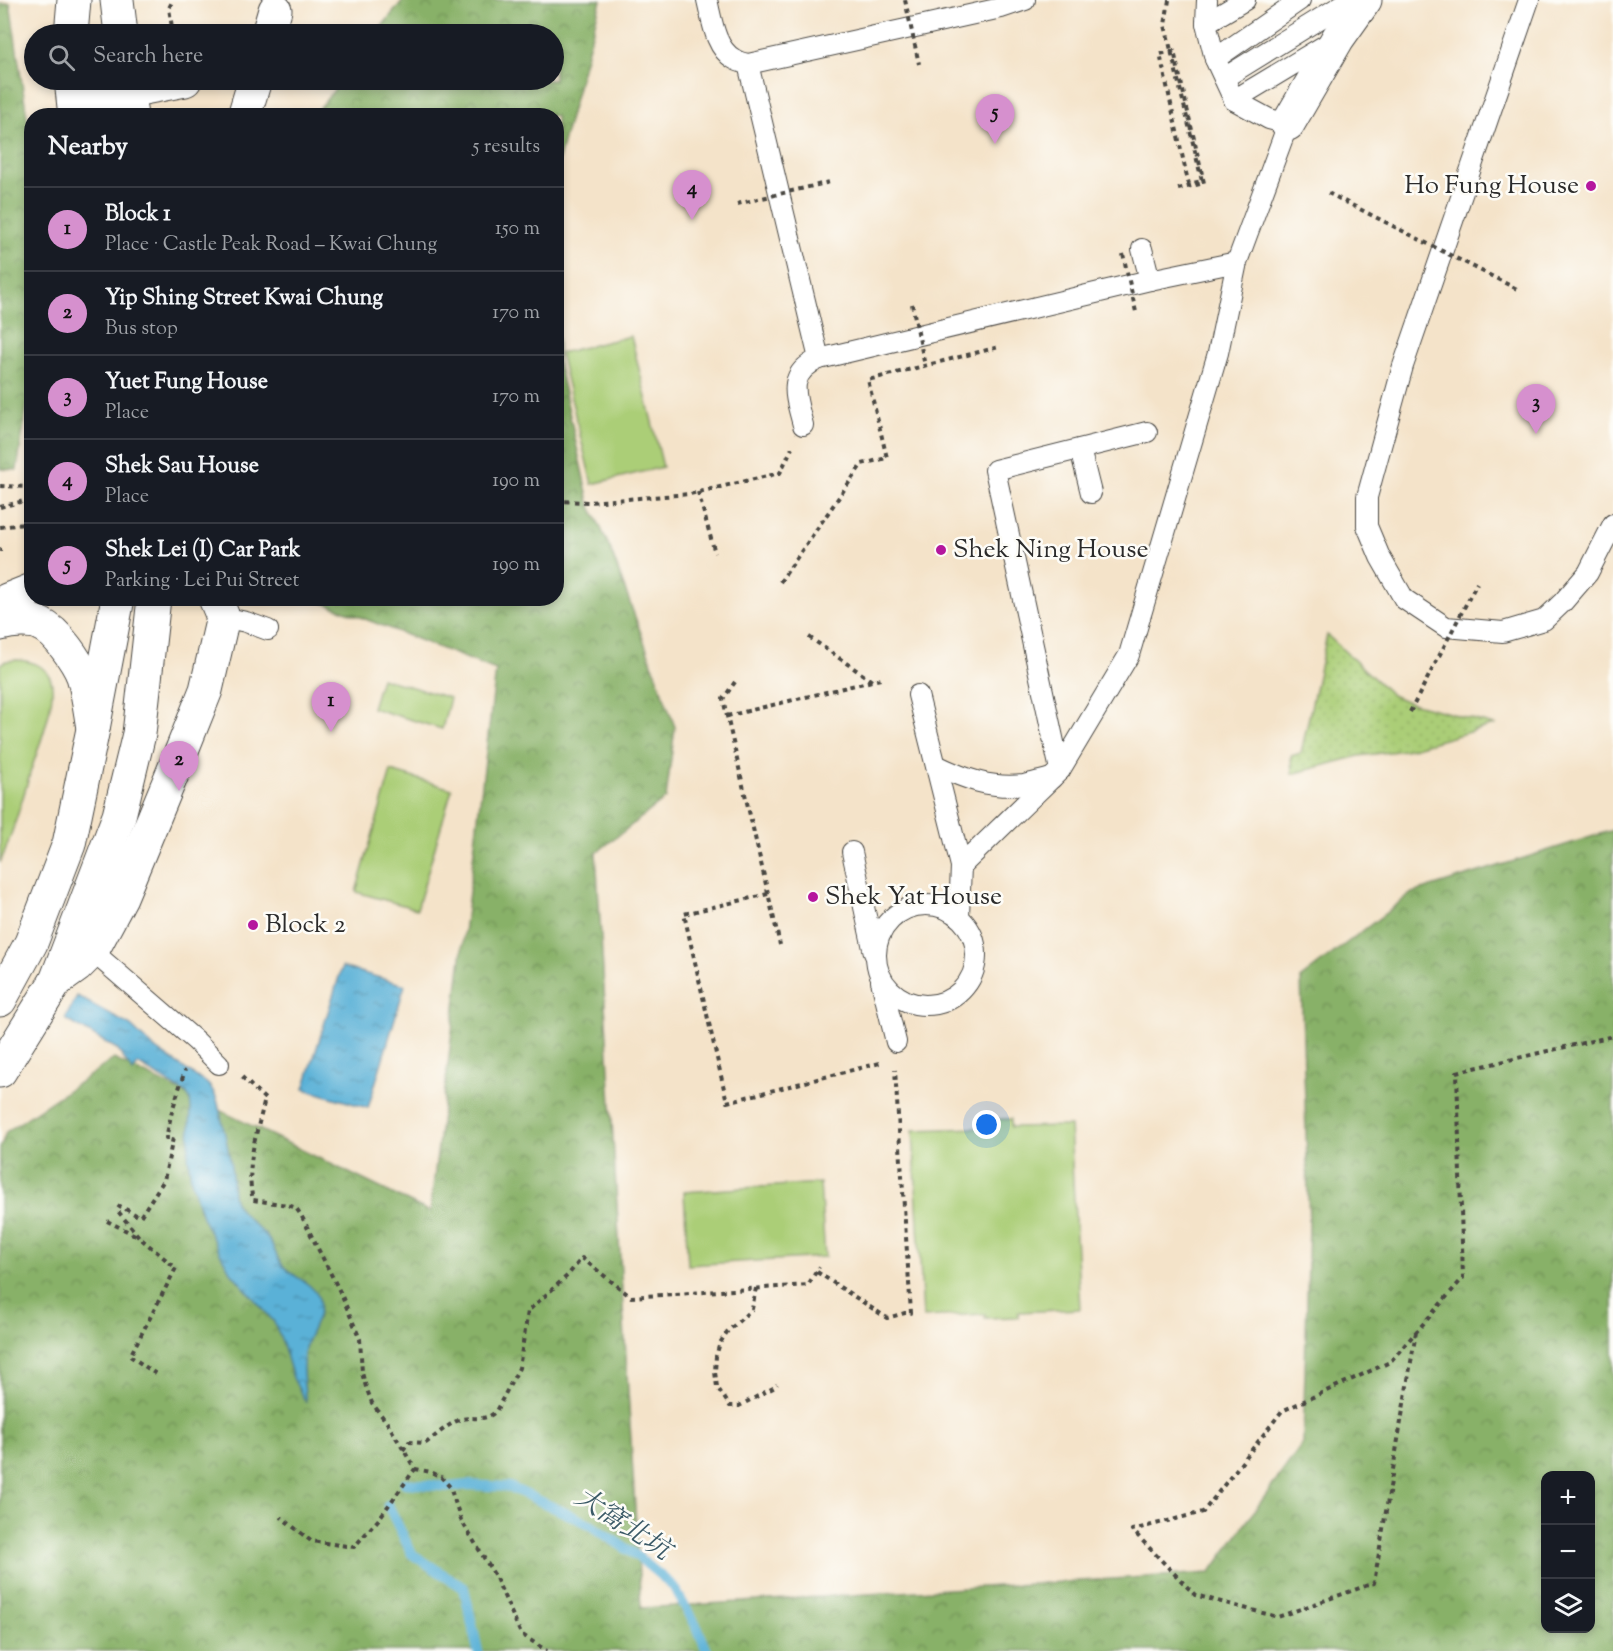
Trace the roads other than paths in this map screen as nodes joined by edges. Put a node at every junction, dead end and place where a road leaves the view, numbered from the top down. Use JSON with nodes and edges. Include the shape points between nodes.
{"nodes":[{"id":1,"x":117,"y":0,"type":"edge"},
{"id":2,"x":707,"y":0,"type":"edge"},
{"id":3,"x":1025,"y":0,"type":"edge"},
{"id":4,"x":1207,"y":0,"type":"edge"},
{"id":5,"x":1245,"y":0,"type":"edge"},
{"id":6,"x":1300,"y":0,"type":"edge"},
{"id":7,"x":1350,"y":0,"type":"edge"},
{"id":8,"x":1365,"y":0,"type":"edge"},
{"id":9,"x":1529,"y":0,"type":"edge"},
{"id":10,"x":1206,"y":23,"type":"junction"},
{"id":11,"x":120,"y":24,"type":"edge"},
{"id":12,"x":1338,"y":38,"type":"junction"},
{"id":13,"x":1215,"y":59,"type":"junction"},
{"id":14,"x":748,"y":64,"type":"junction"},
{"id":15,"x":1224,"y":78,"type":"junction"},
{"id":16,"x":134,"y":90,"type":"edge"},
{"id":17,"x":252,"y":90,"type":"edge"},
{"id":18,"x":103,"y":96,"type":"edge"},
{"id":19,"x":1234,"y":100,"type":"junction"},
{"id":20,"x":246,"y":108,"type":"edge"},
{"id":21,"x":1288,"y":124,"type":"junction"},
{"id":22,"x":1142,"y":249,"type":"dead end"},
{"id":23,"x":1237,"y":262,"type":"junction"},
{"id":24,"x":1150,"y":280,"type":"junction"},
{"id":25,"x":819,"y":359,"type":"junction"},
{"id":26,"x":803,"y":425,"type":"road end"},
{"id":27,"x":1147,"y":432,"type":"dead end"},
{"id":28,"x":1080,"y":449,"type":"junction"},
{"id":29,"x":1091,"y":493,"type":"dead end"},
{"id":30,"x":1613,"y":524,"type":"edge"},
{"id":31,"x":24,"y":593,"type":"edge"},
{"id":32,"x":116,"y":606,"type":"edge"},
{"id":33,"x":153,"y":606,"type":"edge"},
{"id":34,"x":0,"y":608,"type":"edge"},
{"id":35,"x":219,"y":608,"type":"edge"},
{"id":36,"x":0,"y":624,"type":"edge"},
{"id":37,"x":268,"y":630,"type":"dead end"},
{"id":38,"x":918,"y":695,"type":"dead end"},
{"id":39,"x":93,"y":729,"type":"junction"},
{"id":40,"x":936,"y":765,"type":"junction"},
{"id":41,"x":1057,"y":774,"type":"junction"},
{"id":42,"x":852,"y":852,"type":"dead end"},
{"id":43,"x":961,"y":866,"type":"junction"},
{"id":44,"x":959,"y":916,"type":"junction"},
{"id":45,"x":92,"y":951,"type":"junction"},
{"id":46,"x":878,"y":967,"type":"junction"},
{"id":47,"x":56,"y":981,"type":"junction"},
{"id":48,"x":0,"y":1000,"type":"edge"},
{"id":49,"x":895,"y":1050,"type":"road end"},
{"id":50,"x":217,"y":1062,"type":"road end"},
{"id":51,"x":0,"y":1071,"type":"edge"}],
"edges":[{"from":1,"to":11,"type":"main road"},
{"from":2,"to":14,"type":"lane","via":[[723,50]]},
{"from":3,"to":14,"type":"lane"},
{"from":4,"to":10,"type":"lane"},
{"from":5,"to":10,"type":"lane"},
{"from":6,"to":13,"type":"lane"},
{"from":7,"to":15,"type":"lane"},
{"from":8,"to":12,"type":"main road"},
{"from":9,"to":30,"type":"lane","via":[[1403,366],[1367,497],[1367,526],[1404,599],[1446,627],[1503,632],[1544,620],[1563,602],[1588,573]]},
{"from":10,"to":13,"type":"lane"},
{"from":12,"to":19,"type":"lane"},
{"from":12,"to":21,"type":"main road"},
{"from":13,"to":15,"type":"lane"},
{"from":14,"to":25,"type":"lane"},
{"from":15,"to":19,"type":"lane"},
{"from":16,"to":18,"type":"main road"},
{"from":17,"to":20,"type":"main road"},
{"from":19,"to":21,"type":"lane","via":[[1260,115]]},
{"from":21,"to":23,"type":"lane"},
{"from":22,"to":24,"type":"lane"},
{"from":23,"to":24,"type":"lane"},
{"from":23,"to":41,"type":"lane","via":[[1218,353],[1129,655]]},
{"from":24,"to":25,"type":"lane"},
{"from":25,"to":26,"type":"lane","via":[[803,368],[796,379]]},
{"from":27,"to":28,"type":"lane"},
{"from":28,"to":29,"type":"lane"},
{"from":28,"to":41,"type":"lane","via":[[995,470]]},
{"from":31,"to":34,"type":"main road","via":[[7,600]]},
{"from":32,"to":39,"type":"main road"},
{"from":33,"to":47,"type":"main road","via":[[139,734],[119,816]]},
{"from":35,"to":37,"type":"lane"},
{"from":35,"to":45,"type":"main road","via":[[206,690],[121,897]]},
{"from":36,"to":39,"type":"main road","via":[[41,624],[58,638],[83,678]]},
{"from":38,"to":40,"type":"lane"},
{"from":39,"to":48,"type":"main road","via":[[69,844],[31,943]]},
{"from":40,"to":41,"type":"lane","via":[[990,785],[1024,785]]},
{"from":40,"to":43,"type":"lane"},
{"from":41,"to":43,"type":"lane"},
{"from":42,"to":46,"type":"lane"},
{"from":43,"to":44,"type":"lane"},
{"from":44,"to":46,"type":"lane","via":[[945,907],[928,904],[911,906],[896,914],[884,926],[877,942]]},
{"from":44,"to":46,"type":"lane","via":[[970,928],[977,959],[964,990],[951,999],[918,1005],[902,999],[889,990]]},
{"from":45,"to":47,"type":"main road"},
{"from":45,"to":50,"type":"lane"},
{"from":46,"to":49,"type":"lane"},
{"from":47,"to":51,"type":"main road"}]}
